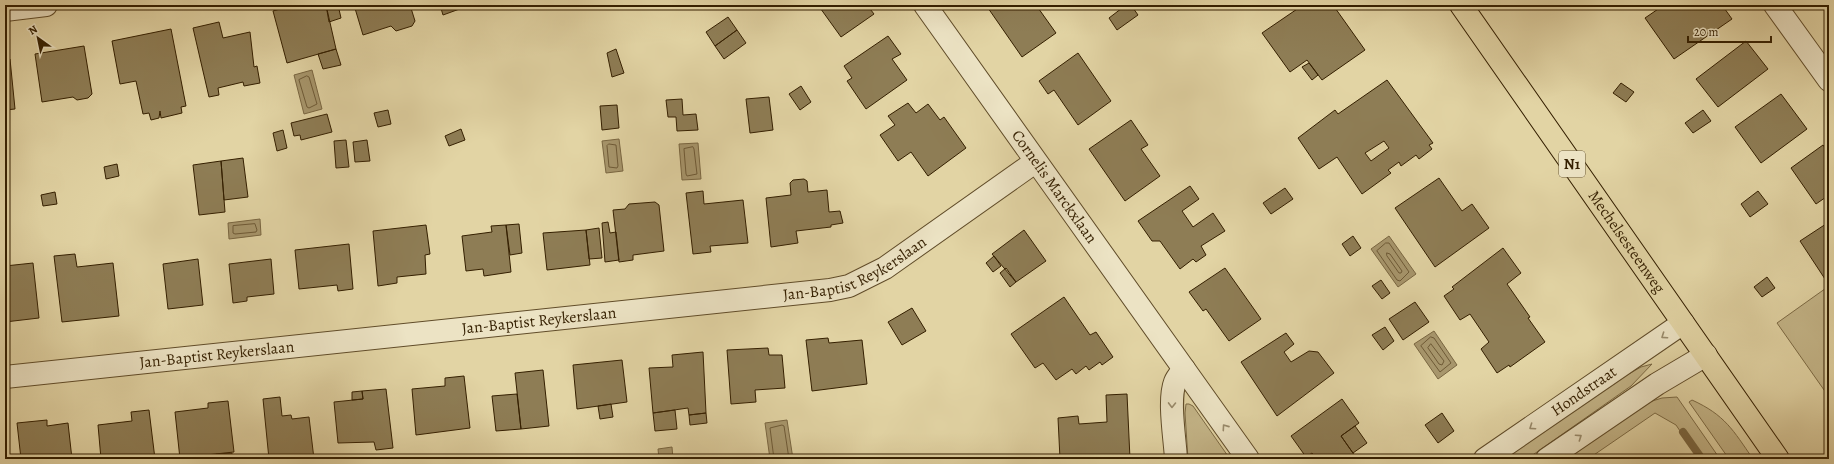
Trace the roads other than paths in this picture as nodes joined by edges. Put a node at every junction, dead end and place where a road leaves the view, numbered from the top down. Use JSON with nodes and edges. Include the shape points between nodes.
{"nodes":[{"id":1,"x":46,"y":5,"type":"edge"},
{"id":2,"x":925,"y":5,"type":"edge"},
{"id":3,"x":1461,"y":5,"type":"edge"},
{"id":4,"x":1775,"y":5,"type":"edge"},
{"id":5,"x":5,"y":10,"type":"edge"},
{"id":6,"x":1829,"y":80,"type":"edge"},
{"id":7,"x":1035,"y":162,"type":"junction"},
{"id":8,"x":1683,"y":323,"type":"junction"},
{"id":9,"x":1706,"y":355,"type":"junction"},
{"id":10,"x":1184,"y":369,"type":"junction"},
{"id":11,"x":5,"y":377,"type":"edge"},
{"id":12,"x":1176,"y":459,"type":"edge"},
{"id":13,"x":1248,"y":459,"type":"edge"},
{"id":14,"x":1485,"y":459,"type":"edge"},
{"id":15,"x":1547,"y":459,"type":"edge"},
{"id":16,"x":1778,"y":459,"type":"edge"}],
"edges":[{"from":1,"to":5,"type":"street"},
{"from":2,"to":7,"type":"street","name":"Cornelis Marckxlaan"},
{"from":3,"to":8,"type":"main road","name":"Mechelsesteenweg","number":"N1"},
{"from":4,"to":6,"type":"street"},
{"from":7,"to":10,"type":"street","name":"Cornelis Marckxlaan"},
{"from":7,"to":11,"type":"street","name":"Jan-Baptist Reykerslaan","via":[[885,268],[849,286],[836,289]]},
{"from":8,"to":9,"type":"main road","name":"Mechelsesteenweg","number":"N1"},
{"from":8,"to":14,"type":"street","name":"Hondstraat","one_way":true},
{"from":15,"to":9,"type":"street","one_way":true,"via":[[1657,384]]},
{"from":9,"to":16,"type":"main road","name":"Mechelsesteenweg","number":"N1"},
{"from":10,"to":12,"type":"street","one_way":true,"via":[[1175,382],[1173,394]]},
{"from":13,"to":10,"type":"street","name":"Cornelis Marckxlaan","one_way":true}]}
